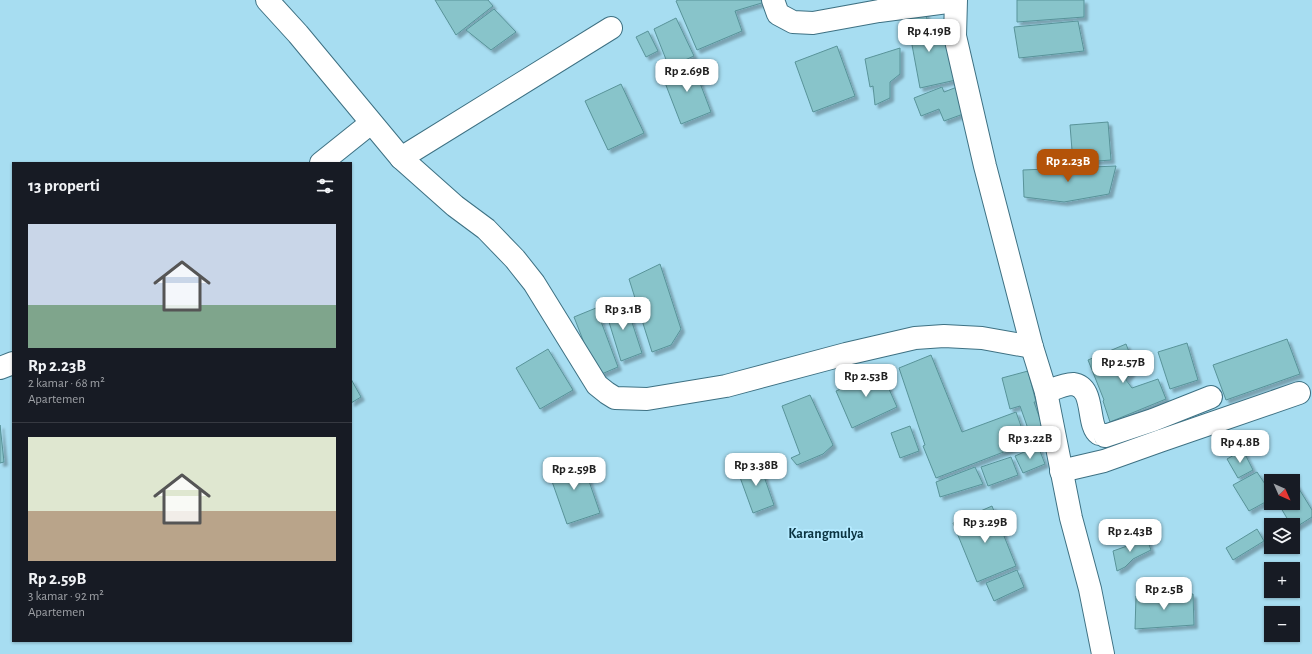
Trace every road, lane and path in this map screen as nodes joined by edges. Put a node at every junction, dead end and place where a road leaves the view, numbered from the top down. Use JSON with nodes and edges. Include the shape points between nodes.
{"nodes":[{"id":1,"x":267,"y":0,"type":"edge"},
{"id":2,"x":773,"y":0,"type":"edge"},
{"id":3,"x":956,"y":0,"type":"edge"},
{"id":4,"x":611,"y":28,"type":"dead end"},
{"id":5,"x":371,"y":123,"type":"junction"},
{"id":6,"x":401,"y":158,"type":"junction"},
{"id":7,"x":322,"y":162,"type":"edge"},
{"id":8,"x":1032,"y":347,"type":"junction"},
{"id":9,"x":12,"y":363,"type":"edge"},
{"id":10,"x":0,"y":368,"type":"edge"},
{"id":11,"x":1046,"y":392,"type":"junction"},
{"id":12,"x":1299,"y":393,"type":"dead end"},
{"id":13,"x":1212,"y":397,"type":"dead end"},
{"id":14,"x":1153,"y":420,"type":"junction"},
{"id":15,"x":1160,"y":440,"type":"junction"},
{"id":16,"x":1061,"y":471,"type":"junction"},
{"id":17,"x":1103,"y":654,"type":"edge"}],
"edges":[{"from":1,"to":5,"type":"street"},
{"from":2,"to":3,"type":"street","via":[[778,14],[794,22],[812,23]]},
{"from":3,"to":8,"type":"street","via":[[957,42],[984,166]]},
{"from":4,"to":6,"type":"street"},
{"from":5,"to":6,"type":"street"},
{"from":5,"to":7,"type":"street"},
{"from":6,"to":8,"type":"street","via":[[455,206],[486,229],[515,259],[534,283],[597,385],[615,398],[647,399],[726,386],[915,338],[974,338]]},
{"from":8,"to":11,"type":"street"},
{"from":9,"to":10,"type":"street"},
{"from":11,"to":14,"type":"street","via":[[1072,384],[1082,388],[1087,395],[1095,429],[1105,436]]},
{"from":11,"to":16,"type":"street"},
{"from":12,"to":15,"type":"street"},
{"from":13,"to":14,"type":"street"},
{"from":14,"to":15,"type":"street"},
{"from":15,"to":16,"type":"street","via":[[1104,461]]},
{"from":16,"to":17,"type":"street"}]}
